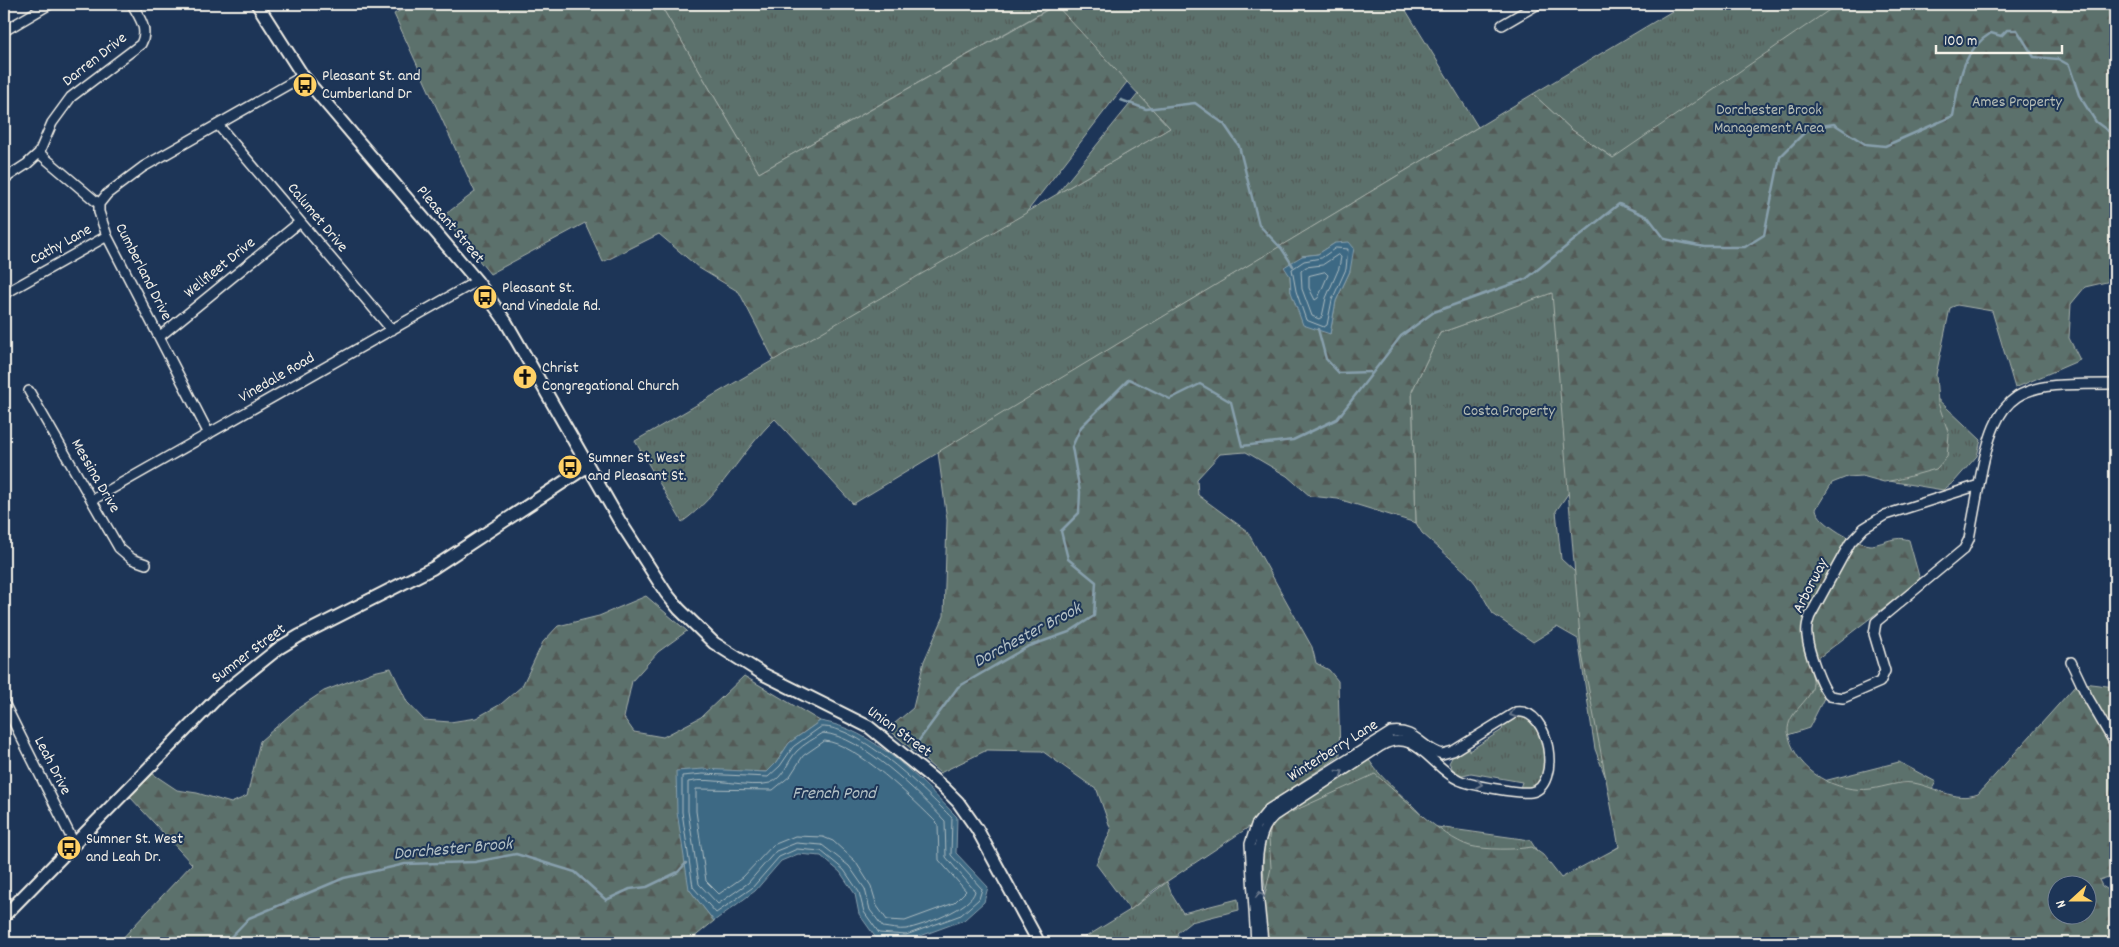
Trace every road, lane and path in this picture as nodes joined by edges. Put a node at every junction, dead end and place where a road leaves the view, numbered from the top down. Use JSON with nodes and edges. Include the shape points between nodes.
{"nodes":[{"id":1,"x":50,"y":4,"type":"edge"},
{"id":2,"x":132,"y":4,"type":"edge"},
{"id":3,"x":257,"y":4,"type":"edge"},
{"id":4,"x":1538,"y":4,"type":"edge"},
{"id":5,"x":1502,"y":25,"type":"dead end"},
{"id":6,"x":4,"y":31,"type":"edge"},
{"id":7,"x":304,"y":76,"type":"junction"},
{"id":8,"x":218,"y":126,"type":"junction"},
{"id":9,"x":39,"y":153,"type":"junction"},
{"id":10,"x":4,"y":179,"type":"edge"},
{"id":11,"x":99,"y":204,"type":"junction"},
{"id":12,"x":300,"y":222,"type":"junction"},
{"id":13,"x":107,"y":236,"type":"junction"},
{"id":14,"x":476,"y":281,"type":"junction"},
{"id":15,"x":4,"y":294,"type":"edge"},
{"id":16,"x":392,"y":330,"type":"junction"},
{"id":17,"x":159,"y":337,"type":"junction"},
{"id":18,"x":2115,"y":384,"type":"edge"},
{"id":19,"x":29,"y":391,"type":"dead end"},
{"id":20,"x":209,"y":434,"type":"junction"},
{"id":21,"x":588,"y":466,"type":"junction"},
{"id":22,"x":1979,"y":485,"type":"junction"},
{"id":23,"x":92,"y":500,"type":"junction"},
{"id":24,"x":146,"y":564,"type":"dead end"},
{"id":25,"x":679,"y":609,"type":"joint"},
{"id":26,"x":2071,"y":662,"type":"dead end"},
{"id":27,"x":4,"y":703,"type":"edge"},
{"id":28,"x":2115,"y":744,"type":"edge"},
{"id":29,"x":1445,"y":754,"type":"junction"},
{"id":30,"x":1444,"y":769,"type":"junction"},
{"id":31,"x":74,"y":844,"type":"junction"},
{"id":32,"x":4,"y":916,"type":"edge"},
{"id":33,"x":1258,"y":916,"type":"junction"},
{"id":34,"x":1038,"y":943,"type":"edge"},
{"id":35,"x":1256,"y":943,"type":"edge"},
{"id":36,"x":1263,"y":943,"type":"edge"}],
"edges":[{"from":1,"to":6,"type":"street"},
{"from":2,"to":9,"type":"street","name":"Darren Drive","via":[[144,26],[141,44],[71,96],[52,123]]},
{"from":3,"to":7,"type":"main road","name":"Pleasant Street"},
{"from":4,"to":5,"type":"street"},
{"from":7,"to":8,"type":"street"},
{"from":7,"to":14,"type":"main road","name":"Pleasant Street"},
{"from":8,"to":11,"type":"street","via":[[139,170]]},
{"from":8,"to":12,"type":"street","name":"Calumet Drive"},
{"from":9,"to":10,"type":"street","name":"Darren Drive"},
{"from":9,"to":11,"type":"street"},
{"from":11,"to":13,"type":"street","name":"Cumberland Drive"},
{"from":12,"to":16,"type":"street","name":"Calumet Drive"},
{"from":12,"to":17,"type":"street","name":"Wellfleet Drive"},
{"from":13,"to":15,"type":"street","name":"Cathy Lane"},
{"from":13,"to":17,"type":"street","name":"Cumberland Drive"},
{"from":14,"to":16,"type":"street","name":"Vinedale Road"},
{"from":14,"to":21,"type":"main road","name":"Pleasant Street","via":[[524,348]]},
{"from":16,"to":20,"type":"street","name":"Vinedale Road"},
{"from":17,"to":20,"type":"street","name":"Cumberland Drive"},
{"from":18,"to":22,"type":"street","name":"Arborway","via":[[2049,385],[2036,387],[2016,397],[2000,413],[1993,426]]},
{"from":19,"to":23,"type":"street","name":"Messina Drive"},
{"from":20,"to":23,"type":"street","name":"Vinedale Road"},
{"from":21,"to":25,"type":"main road","name":"Pleasant Street","via":[[639,551]]},
{"from":21,"to":31,"type":"main road","name":"Sumner Street","via":[[433,568],[339,614],[279,648],[219,696]]},
{"from":22,"to":22,"type":"street","name":"Arborway","via":[[1969,539],[1964,549],[1875,625],[1875,638],[1884,667],[1882,679],[1843,698],[1830,696],[1824,689],[1809,645],[1807,628],[1810,616],[1854,538],[1878,518]]},
{"from":23,"to":24,"type":"street","name":"Messina Drive","via":[[119,548],[132,559]]},
{"from":25,"to":34,"type":"main road","name":"Union Street","via":[[714,643],[763,674],[869,727],[943,787],[977,830]]},
{"from":26,"to":28,"type":"street"},
{"from":27,"to":31,"type":"street","name":"Leah Drive"},
{"from":29,"to":30,"type":"street"},
{"from":30,"to":29,"type":"street","name":"Winterberry Lane","one_way":true,"via":[[1460,780],[1527,792],[1541,788],[1549,772],[1542,728],[1534,717],[1525,712],[1509,715]]},
{"from":29,"to":33,"type":"street","name":"Winterberry Lane","via":[[1411,734],[1391,732],[1269,809],[1256,825],[1250,844]]},
{"from":33,"to":30,"type":"street","name":"Winterberry Lane","one_way":true,"via":[[1257,850],[1264,828],[1274,816],[1393,741],[1410,742]]},
{"from":31,"to":32,"type":"main road","name":"Sumner Street"},
{"from":33,"to":35,"type":"street","name":"Winterberry Lane"},
{"from":33,"to":36,"type":"street","name":"Winterberry Lane"}]}
